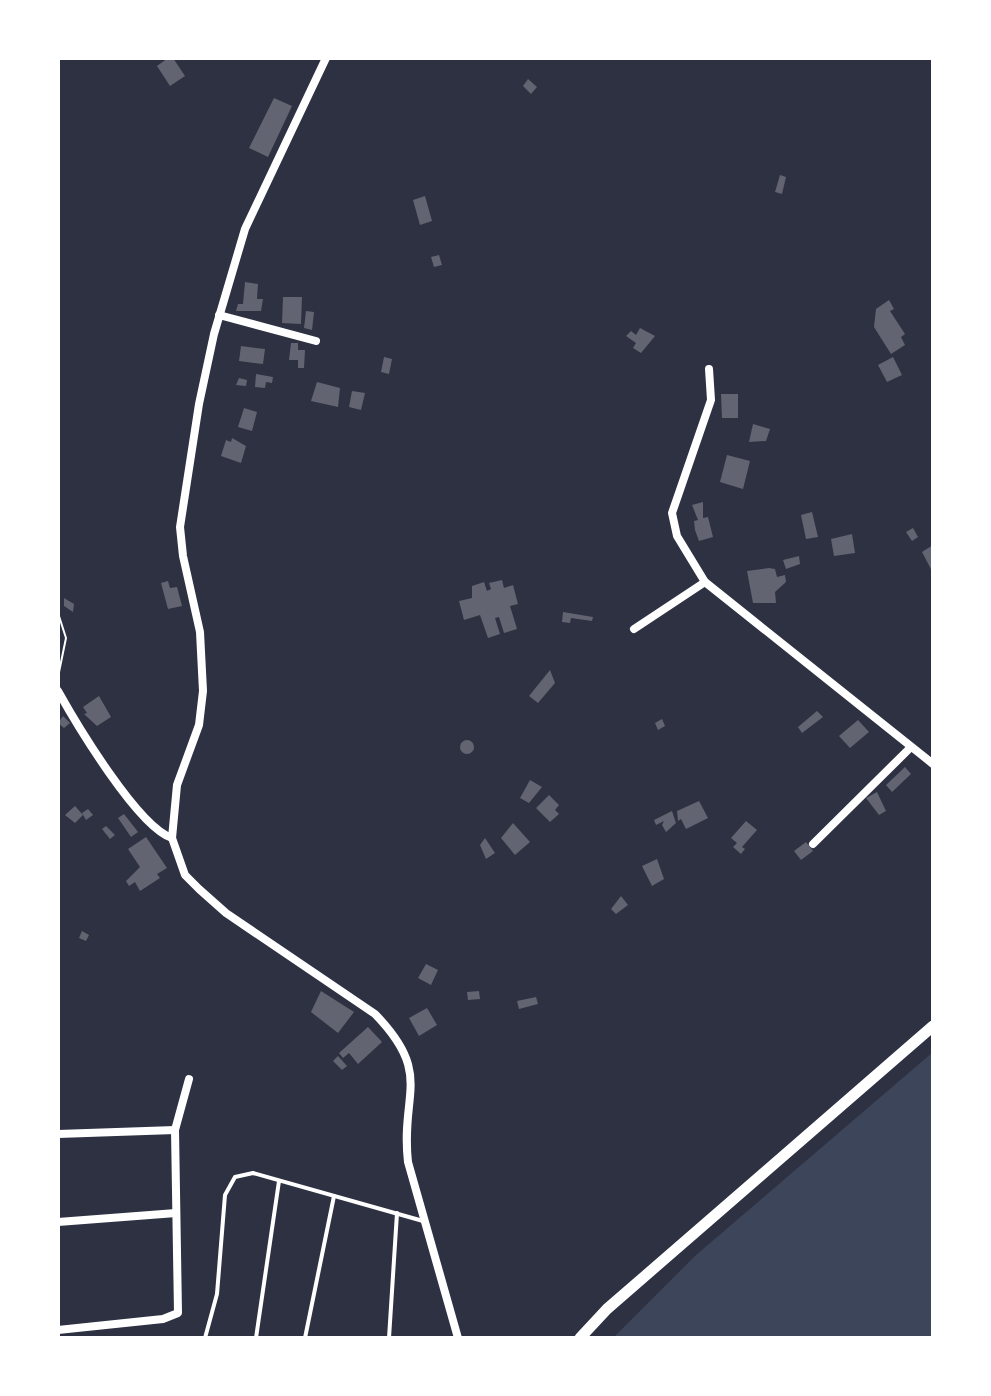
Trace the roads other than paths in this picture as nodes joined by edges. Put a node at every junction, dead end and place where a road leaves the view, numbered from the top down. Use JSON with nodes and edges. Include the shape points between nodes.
{"nodes":[{"id":1,"x":326,"y":58,"type":"edge"},
{"id":2,"x":219,"y":315,"type":"junction"},
{"id":3,"x":316,"y":341,"type":"dead end"},
{"id":4,"x":709,"y":369,"type":"dead end"},
{"id":5,"x":705,"y":582,"type":"junction"},
{"id":6,"x":634,"y":629,"type":"dead end"},
{"id":7,"x":58,"y":691,"type":"edge"},
{"id":8,"x":910,"y":748,"type":"junction"},
{"id":9,"x":933,"y":764,"type":"edge"},
{"id":10,"x":172,"y":838,"type":"junction"},
{"id":11,"x":813,"y":844,"type":"dead end"},
{"id":12,"x":933,"y":1026,"type":"edge"},
{"id":13,"x":189,"y":1079,"type":"dead end"},
{"id":14,"x":175,"y":1130,"type":"junction"},
{"id":15,"x":58,"y":1134,"type":"edge"},
{"id":16,"x":279,"y":1181,"type":"junction"},
{"id":17,"x":334,"y":1196,"type":"junction"},
{"id":18,"x":176,"y":1213,"type":"junction"},
{"id":19,"x":397,"y":1213,"type":"junction"},
{"id":20,"x":423,"y":1221,"type":"junction"},
{"id":21,"x":58,"y":1222,"type":"edge"},
{"id":22,"x":58,"y":1330,"type":"edge"},
{"id":23,"x":205,"y":1338,"type":"edge"},
{"id":24,"x":256,"y":1338,"type":"edge"},
{"id":25,"x":305,"y":1338,"type":"edge"},
{"id":26,"x":389,"y":1338,"type":"edge"},
{"id":27,"x":458,"y":1338,"type":"edge"},
{"id":28,"x":580,"y":1338,"type":"edge"}],
"edges":[{"from":1,"to":2,"type":"street","via":[[245,229]]},
{"from":2,"to":3,"type":"street"},
{"from":2,"to":10,"type":"street","via":[[180,527],[200,632],[203,691],[199,725],[173,804]]},
{"from":4,"to":5,"type":"street","via":[[711,400],[672,519]]},
{"from":5,"to":6,"type":"street"},
{"from":5,"to":8,"type":"street"},
{"from":7,"to":10,"type":"street","via":[[133,804],[149,824]]},
{"from":8,"to":9,"type":"street"},
{"from":8,"to":11,"type":"street"},
{"from":10,"to":20,"type":"street","via":[[185,875],[226,913],[375,1014],[394,1034],[413,1079],[406,1147]]},
{"from":12,"to":28,"type":"main road"},
{"from":13,"to":14,"type":"street"},
{"from":14,"to":15,"type":"street"},
{"from":14,"to":18,"type":"street"},
{"from":16,"to":17,"type":"lane"},
{"from":16,"to":23,"type":"lane","via":[[253,1173],[235,1177],[225,1195],[217,1294]]},
{"from":16,"to":24,"type":"lane"},
{"from":17,"to":19,"type":"lane"},
{"from":17,"to":25,"type":"lane"},
{"from":18,"to":21,"type":"street"},
{"from":18,"to":22,"type":"street","via":[[178,1313]]},
{"from":19,"to":20,"type":"lane"},
{"from":19,"to":26,"type":"lane"},
{"from":20,"to":27,"type":"street"}]}
